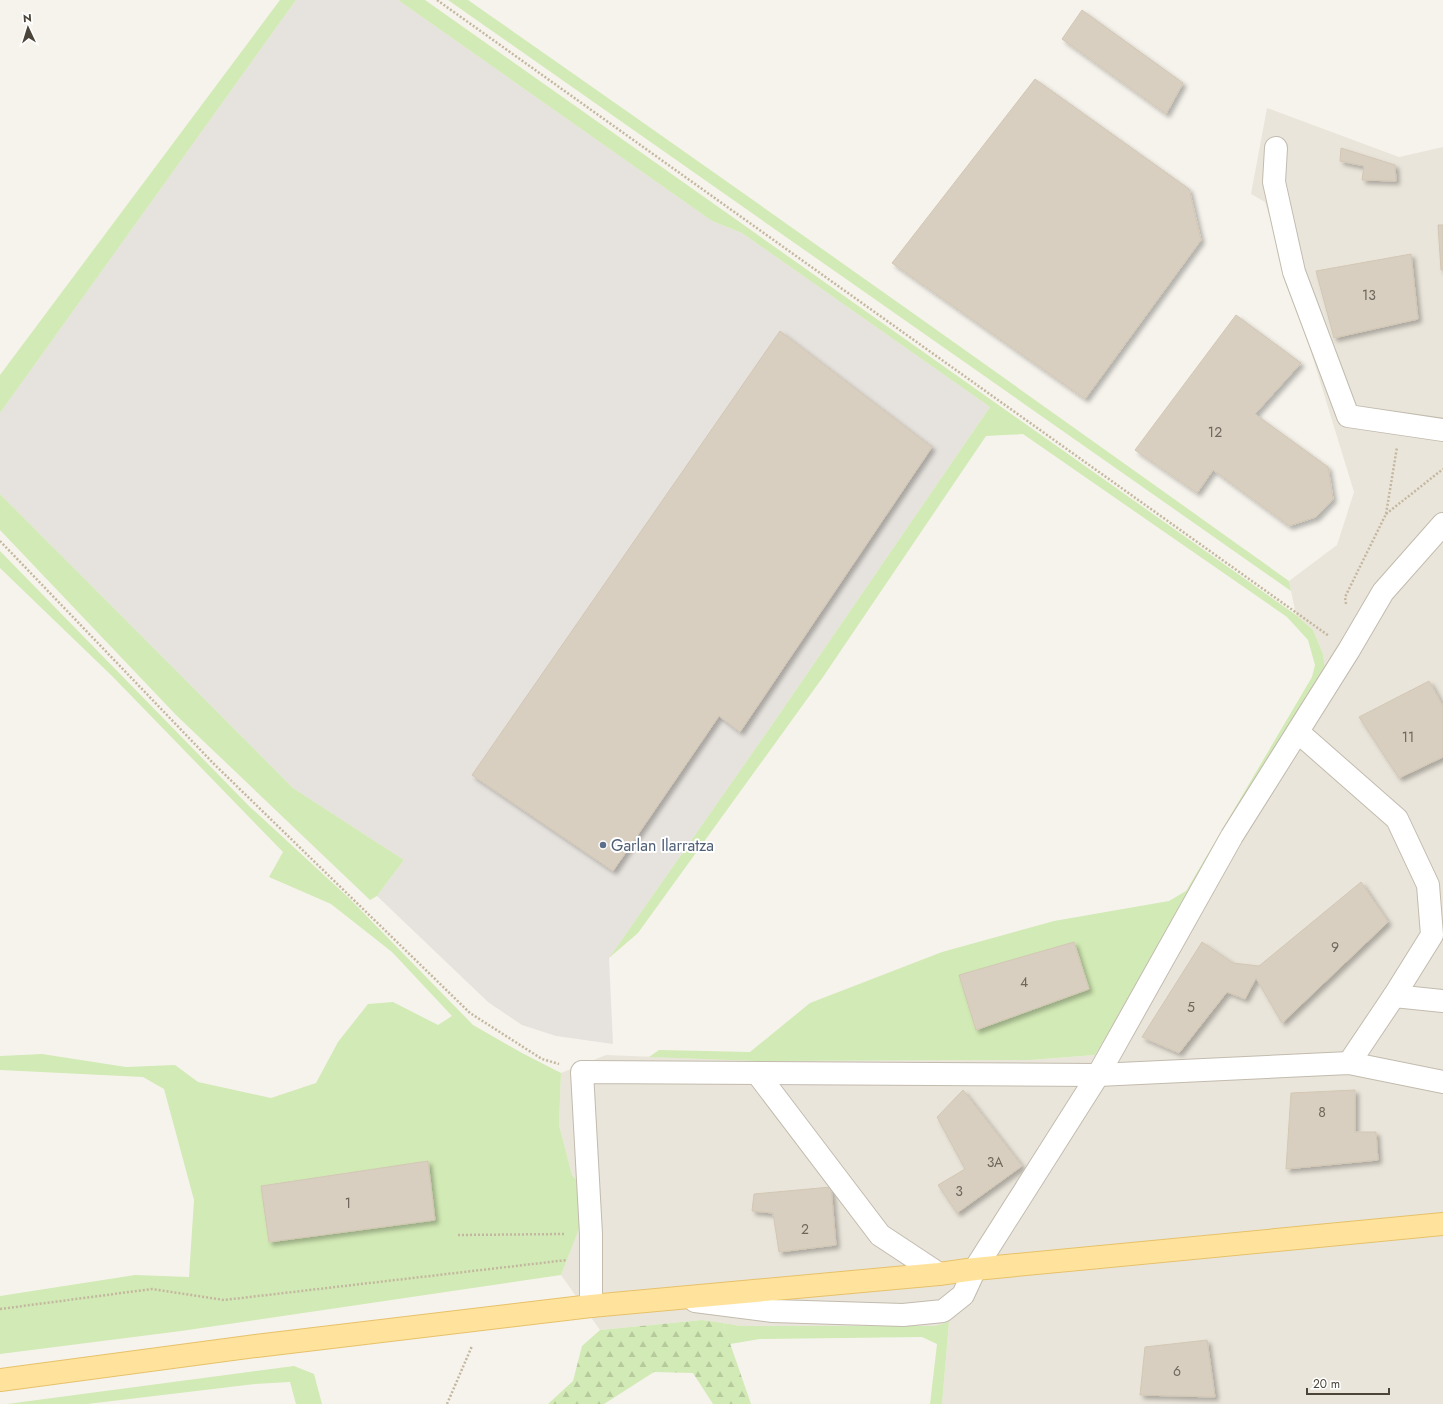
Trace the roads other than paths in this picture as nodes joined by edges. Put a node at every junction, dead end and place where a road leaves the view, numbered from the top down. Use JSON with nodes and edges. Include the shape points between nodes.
{"nodes":[{"id":1,"x":1276,"y":148,"type":"dead end"},
{"id":2,"x":1443,"y":430,"type":"edge"},
{"id":3,"x":1443,"y":524,"type":"edge"},
{"id":4,"x":1298,"y":732,"type":"junction"},
{"id":5,"x":1394,"y":996,"type":"junction"},
{"id":6,"x":1443,"y":1001,"type":"edge"},
{"id":7,"x":1349,"y":1063,"type":"junction"},
{"id":8,"x":757,"y":1073,"type":"junction"},
{"id":9,"x":1098,"y":1075,"type":"junction"},
{"id":10,"x":1443,"y":1082,"type":"edge"},
{"id":11,"x":1443,"y":1224,"type":"edge"},
{"id":12,"x":975,"y":1269,"type":"junction"},
{"id":13,"x":939,"y":1274,"type":"junction"},
{"id":14,"x":674,"y":1298,"type":"junction"},
{"id":15,"x":591,"y":1306,"type":"junction"},
{"id":16,"x":0,"y":1380,"type":"edge"}],
"edges":[{"from":1,"to":2,"type":"street","via":[[1274,182],[1294,272],[1348,416]]},
{"from":3,"to":4,"type":"street","via":[[1383,592]]},
{"from":4,"to":5,"type":"street","via":[[1397,819],[1428,885],[1432,935]]},
{"from":4,"to":9,"type":"street","via":[[1232,836]]},
{"from":5,"to":6,"type":"street"},
{"from":5,"to":7,"type":"street"},
{"from":7,"to":9,"type":"street"},
{"from":7,"to":10,"type":"street"},
{"from":8,"to":9,"type":"street"},
{"from":8,"to":13,"type":"street","via":[[880,1235]]},
{"from":8,"to":15,"type":"street","via":[[582,1072],[592,1257]]},
{"from":9,"to":12,"type":"street"},
{"from":11,"to":12,"type":"main road"},
{"from":12,"to":13,"type":"main road"},
{"from":12,"to":14,"type":"street","via":[[963,1295],[943,1311],[903,1315],[772,1311]]},
{"from":13,"to":14,"type":"main road"},
{"from":14,"to":15,"type":"main road"},
{"from":15,"to":16,"type":"main road"}]}
